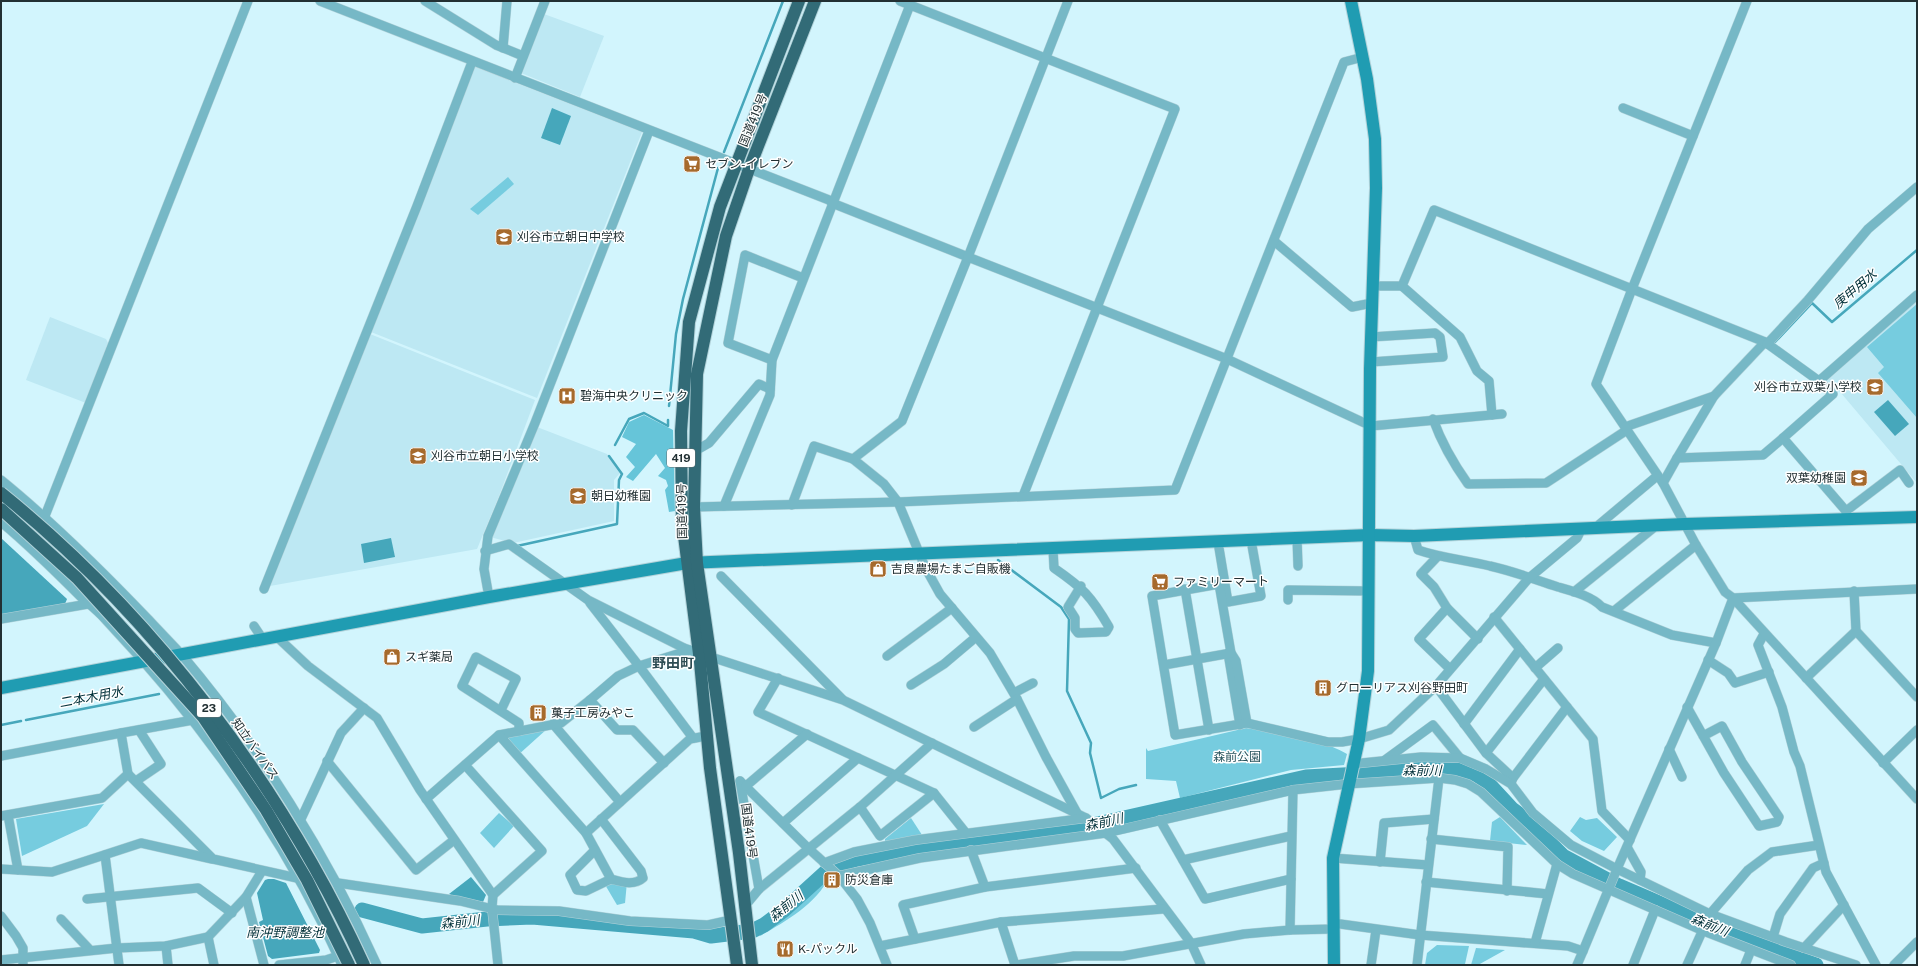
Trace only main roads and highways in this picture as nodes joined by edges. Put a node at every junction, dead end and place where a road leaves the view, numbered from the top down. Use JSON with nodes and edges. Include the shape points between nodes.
{"nodes":[{"id":1,"x":799,"y":1,"type":"edge"},
{"id":2,"x":815,"y":1,"type":"edge"},
{"id":3,"x":1,"y":493,"type":"edge"},
{"id":4,"x":1,"y":509,"type":"edge"},
{"id":5,"x":692,"y":563,"type":"junction"},
{"id":6,"x":751,"y":964,"type":"edge"},
{"id":7,"x":349,"y":965,"type":"edge"},
{"id":8,"x":364,"y":965,"type":"edge"},
{"id":9,"x":737,"y":965,"type":"edge"}],
"edges":[{"from":1,"to":5,"type":"highway","name":"国道419号","number":"419","via":[[720,207],[689,322],[680,431],[682,520]]},
{"from":2,"to":5,"type":"highway","name":"国道419号","number":"419","via":[[726,236],[697,374]]},
{"from":3,"to":8,"type":"highway","name":"知立バイパス","number":"23","bridge":true,"via":[[90,572],[150,635],[209,709],[275,802],[318,875]]},
{"from":4,"to":7,"type":"highway","name":"知立バイパス","number":"23","bridge":true,"via":[[77,578],[204,718],[266,810],[307,880]]},
{"from":5,"to":6,"type":"highway","name":"国道419号","number":"419","via":[[711,658],[739,853]]},
{"from":5,"to":9,"type":"highway","name":"国道419号","number":"419","via":[[694,651],[729,926]]}]}
